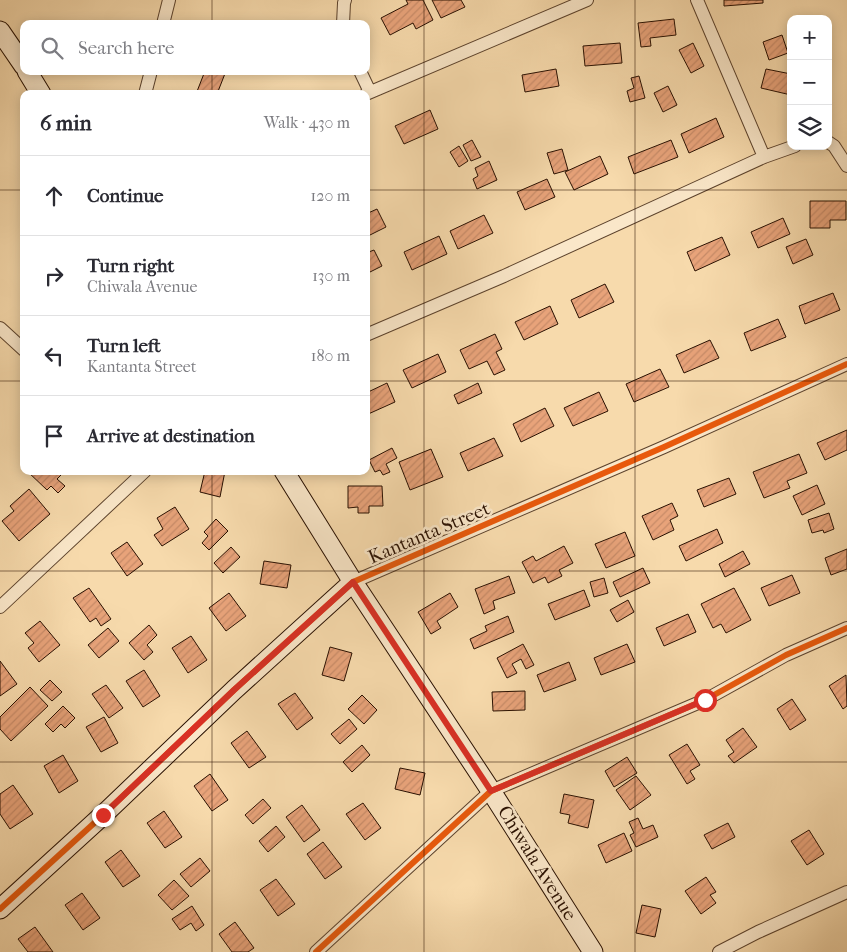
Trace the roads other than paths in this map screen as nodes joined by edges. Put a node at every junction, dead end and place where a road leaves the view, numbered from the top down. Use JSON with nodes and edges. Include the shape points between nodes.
{"nodes":[{"id":1,"x":169,"y":0,"type":"edge"},
{"id":2,"x":345,"y":0,"type":"edge"},
{"id":3,"x":587,"y":0,"type":"edge"},
{"id":4,"x":697,"y":0,"type":"edge"},
{"id":5,"x":164,"y":20,"type":"edge"},
{"id":6,"x":343,"y":20,"type":"edge"},
{"id":7,"x":0,"y":31,"type":"edge"},
{"id":8,"x":20,"y":60,"type":"edge"},
{"id":9,"x":29,"y":75,"type":"edge"},
{"id":10,"x":150,"y":75,"type":"edge"},
{"id":11,"x":361,"y":75,"type":"edge"},
{"id":12,"x":39,"y":90,"type":"edge"},
{"id":13,"x":146,"y":90,"type":"edge"},
{"id":14,"x":367,"y":90,"type":"edge"},
{"id":15,"x":370,"y":92,"type":"edge"},
{"id":16,"x":832,"y":145,"type":"edge"},
{"id":17,"x":787,"y":149,"type":"edge"},
{"id":18,"x":764,"y":157,"type":"junction"},
{"id":19,"x":847,"y":166,"type":"edge"},
{"id":20,"x":0,"y":328,"type":"edge"},
{"id":21,"x":370,"y":334,"type":"edge"},
{"id":22,"x":20,"y":346,"type":"edge"},
{"id":23,"x":847,"y":364,"type":"edge"},
{"id":24,"x":142,"y":475,"type":"edge"},
{"id":25,"x":286,"y":475,"type":"edge"},
{"id":26,"x":353,"y":582,"type":"junction"},
{"id":27,"x":0,"y":607,"type":"edge"},
{"id":28,"x":847,"y":628,"type":"edge"},
{"id":29,"x":491,"y":791,"type":"junction"},
{"id":30,"x":847,"y":892,"type":"edge"},
{"id":31,"x":0,"y":909,"type":"edge"},
{"id":32,"x":316,"y":952,"type":"edge"},
{"id":33,"x":594,"y":952,"type":"edge"},
{"id":34,"x":718,"y":952,"type":"edge"}],
"edges":[{"from":1,"to":5,"type":"street"},
{"from":2,"to":6,"type":"street"},
{"from":3,"to":15,"type":"street"},
{"from":4,"to":18,"type":"street"},
{"from":7,"to":8,"type":"main road"},
{"from":9,"to":12,"type":"main road"},
{"from":10,"to":13,"type":"street"},
{"from":11,"to":14,"type":"street"},
{"from":16,"to":19,"type":"street"},
{"from":17,"to":18,"type":"street"},
{"from":18,"to":21,"type":"street"},
{"from":20,"to":22,"type":"street"},
{"from":23,"to":26,"type":"street","name":"Kantanta Street"},
{"from":24,"to":27,"type":"street"},
{"from":25,"to":26,"type":"main road","name":"Chiwala Avenue"},
{"from":26,"to":29,"type":"main road","name":"Chiwala Avenue"},
{"from":26,"to":31,"type":"main road","name":"Kantanta Street"},
{"from":28,"to":29,"type":"street","via":[[786,655],[705,700]]},
{"from":29,"to":32,"type":"street"},
{"from":29,"to":33,"type":"main road","name":"Chiwala Avenue"},
{"from":30,"to":34,"type":"street"}]}
